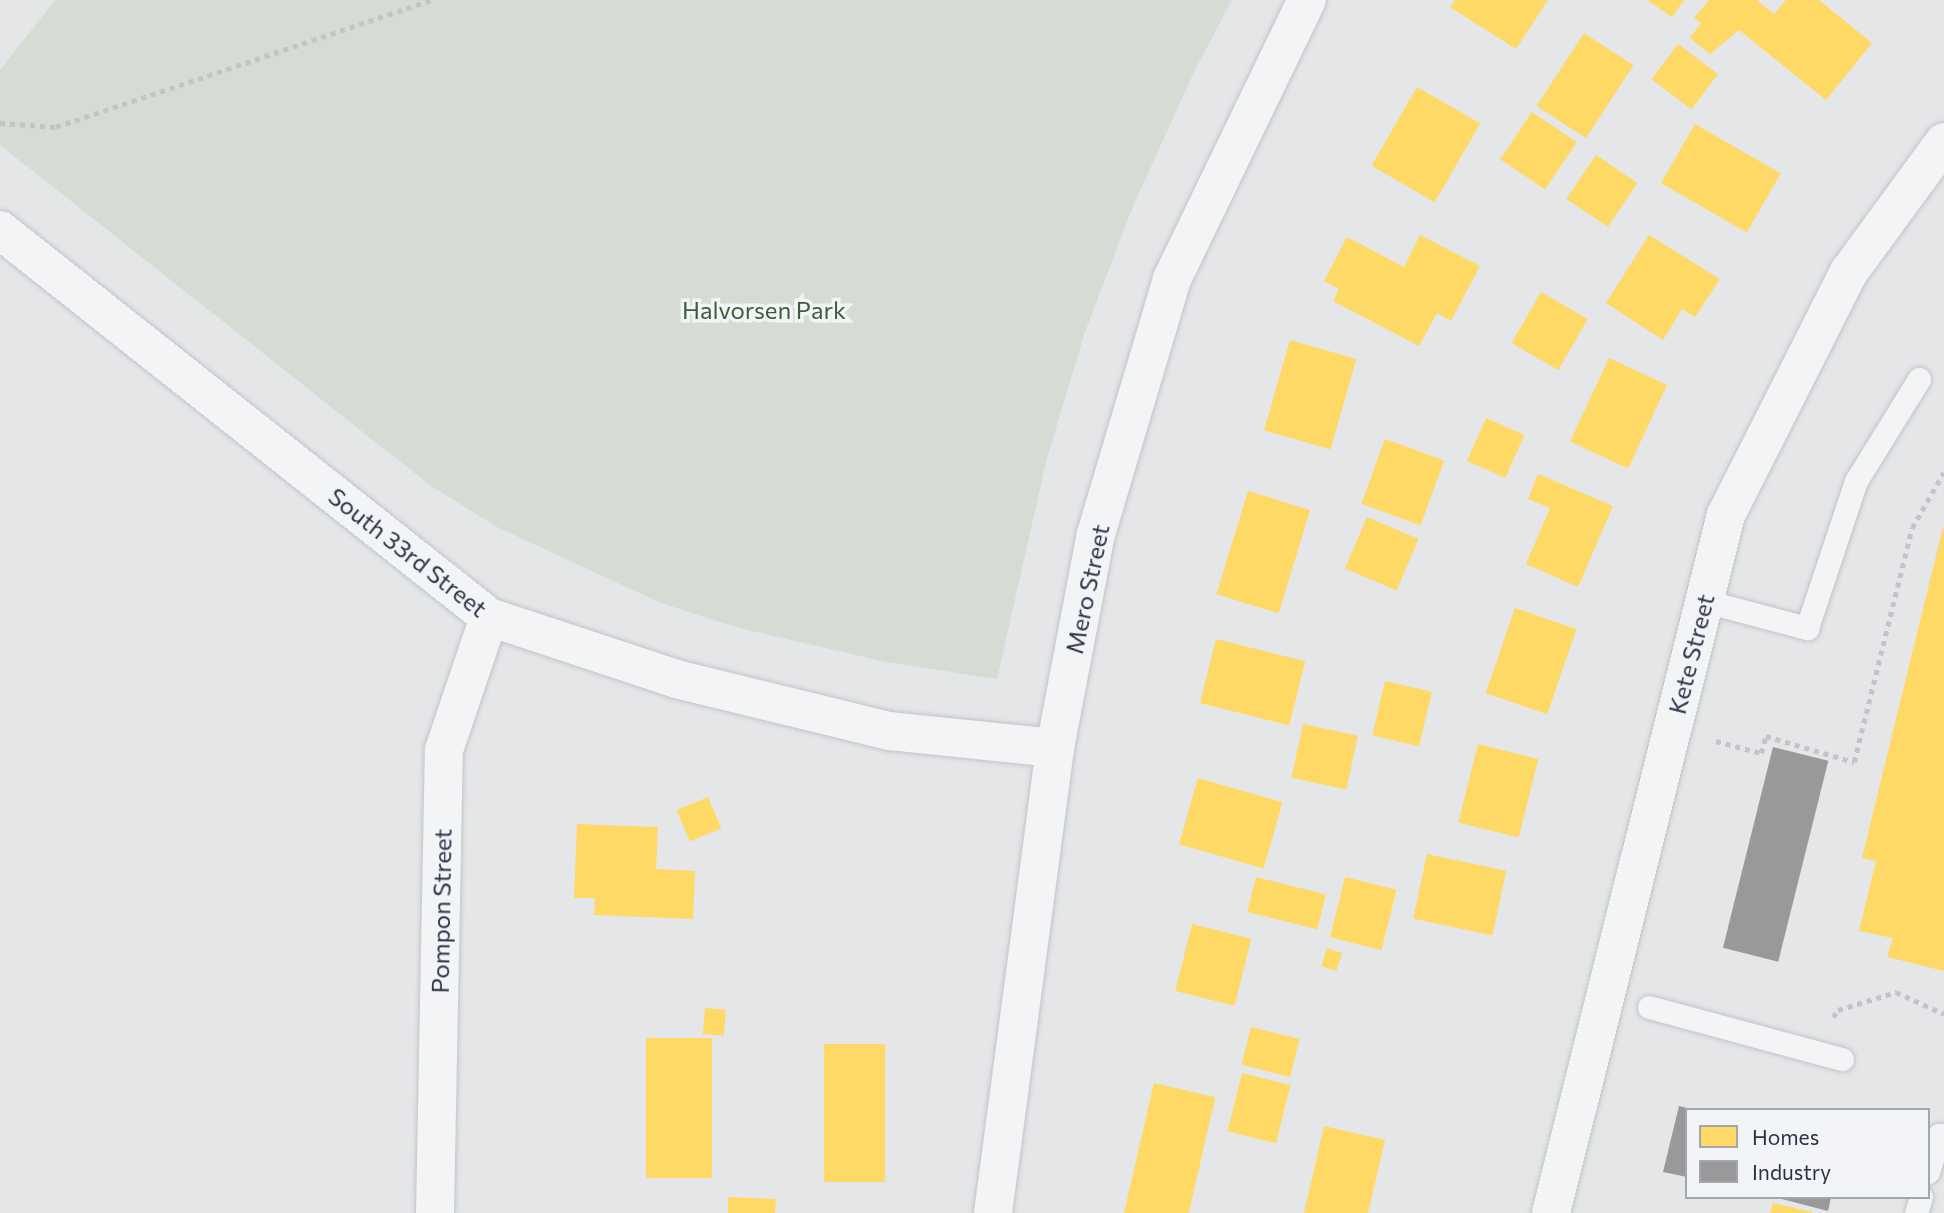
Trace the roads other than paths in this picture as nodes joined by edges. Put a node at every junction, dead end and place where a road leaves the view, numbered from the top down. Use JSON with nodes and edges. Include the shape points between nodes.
{"nodes":[{"id":1,"x":1307,"y":0,"type":"edge"},
{"id":2,"x":1944,"y":142,"type":"edge"},
{"id":3,"x":0,"y":230,"type":"edge"},
{"id":4,"x":1919,"y":379,"type":"dead end"},
{"id":5,"x":1705,"y":601,"type":"junction"},
{"id":6,"x":489,"y":617,"type":"junction"},
{"id":7,"x":1055,"y":748,"type":"junction"},
{"id":8,"x":1649,"y":1007,"type":"dead end"},
{"id":9,"x":1842,"y":1059,"type":"dead end"},
{"id":10,"x":1944,"y":1136,"type":"edge"},
{"id":11,"x":1930,"y":1165,"type":"edge"},
{"id":12,"x":435,"y":1213,"type":"edge"},
{"id":13,"x":993,"y":1213,"type":"edge"},
{"id":14,"x":1551,"y":1213,"type":"edge"}],
"edges":[{"from":1,"to":7,"type":"street","name":"Mero Street","via":[[1172,279],[1096,534]]},
{"from":2,"to":5,"type":"street","name":"Kete Street","via":[[1849,272],[1726,515]]},
{"from":3,"to":6,"type":"street","name":"South 33rd Street"},
{"from":4,"to":5,"type":"lane","via":[[1856,481],[1807,628]]},
{"from":5,"to":14,"type":"street","name":"Kete Street"},
{"from":6,"to":7,"type":"street","name":"South 33rd Street","via":[[676,679],[890,731]]},
{"from":6,"to":12,"type":"street","name":"Pompon Street","via":[[444,750]]},
{"from":7,"to":13,"type":"street","name":"Mero Street"},
{"from":8,"to":9,"type":"lane"},
{"from":10,"to":11,"type":"lane","via":[[1939,1135]]}]}
